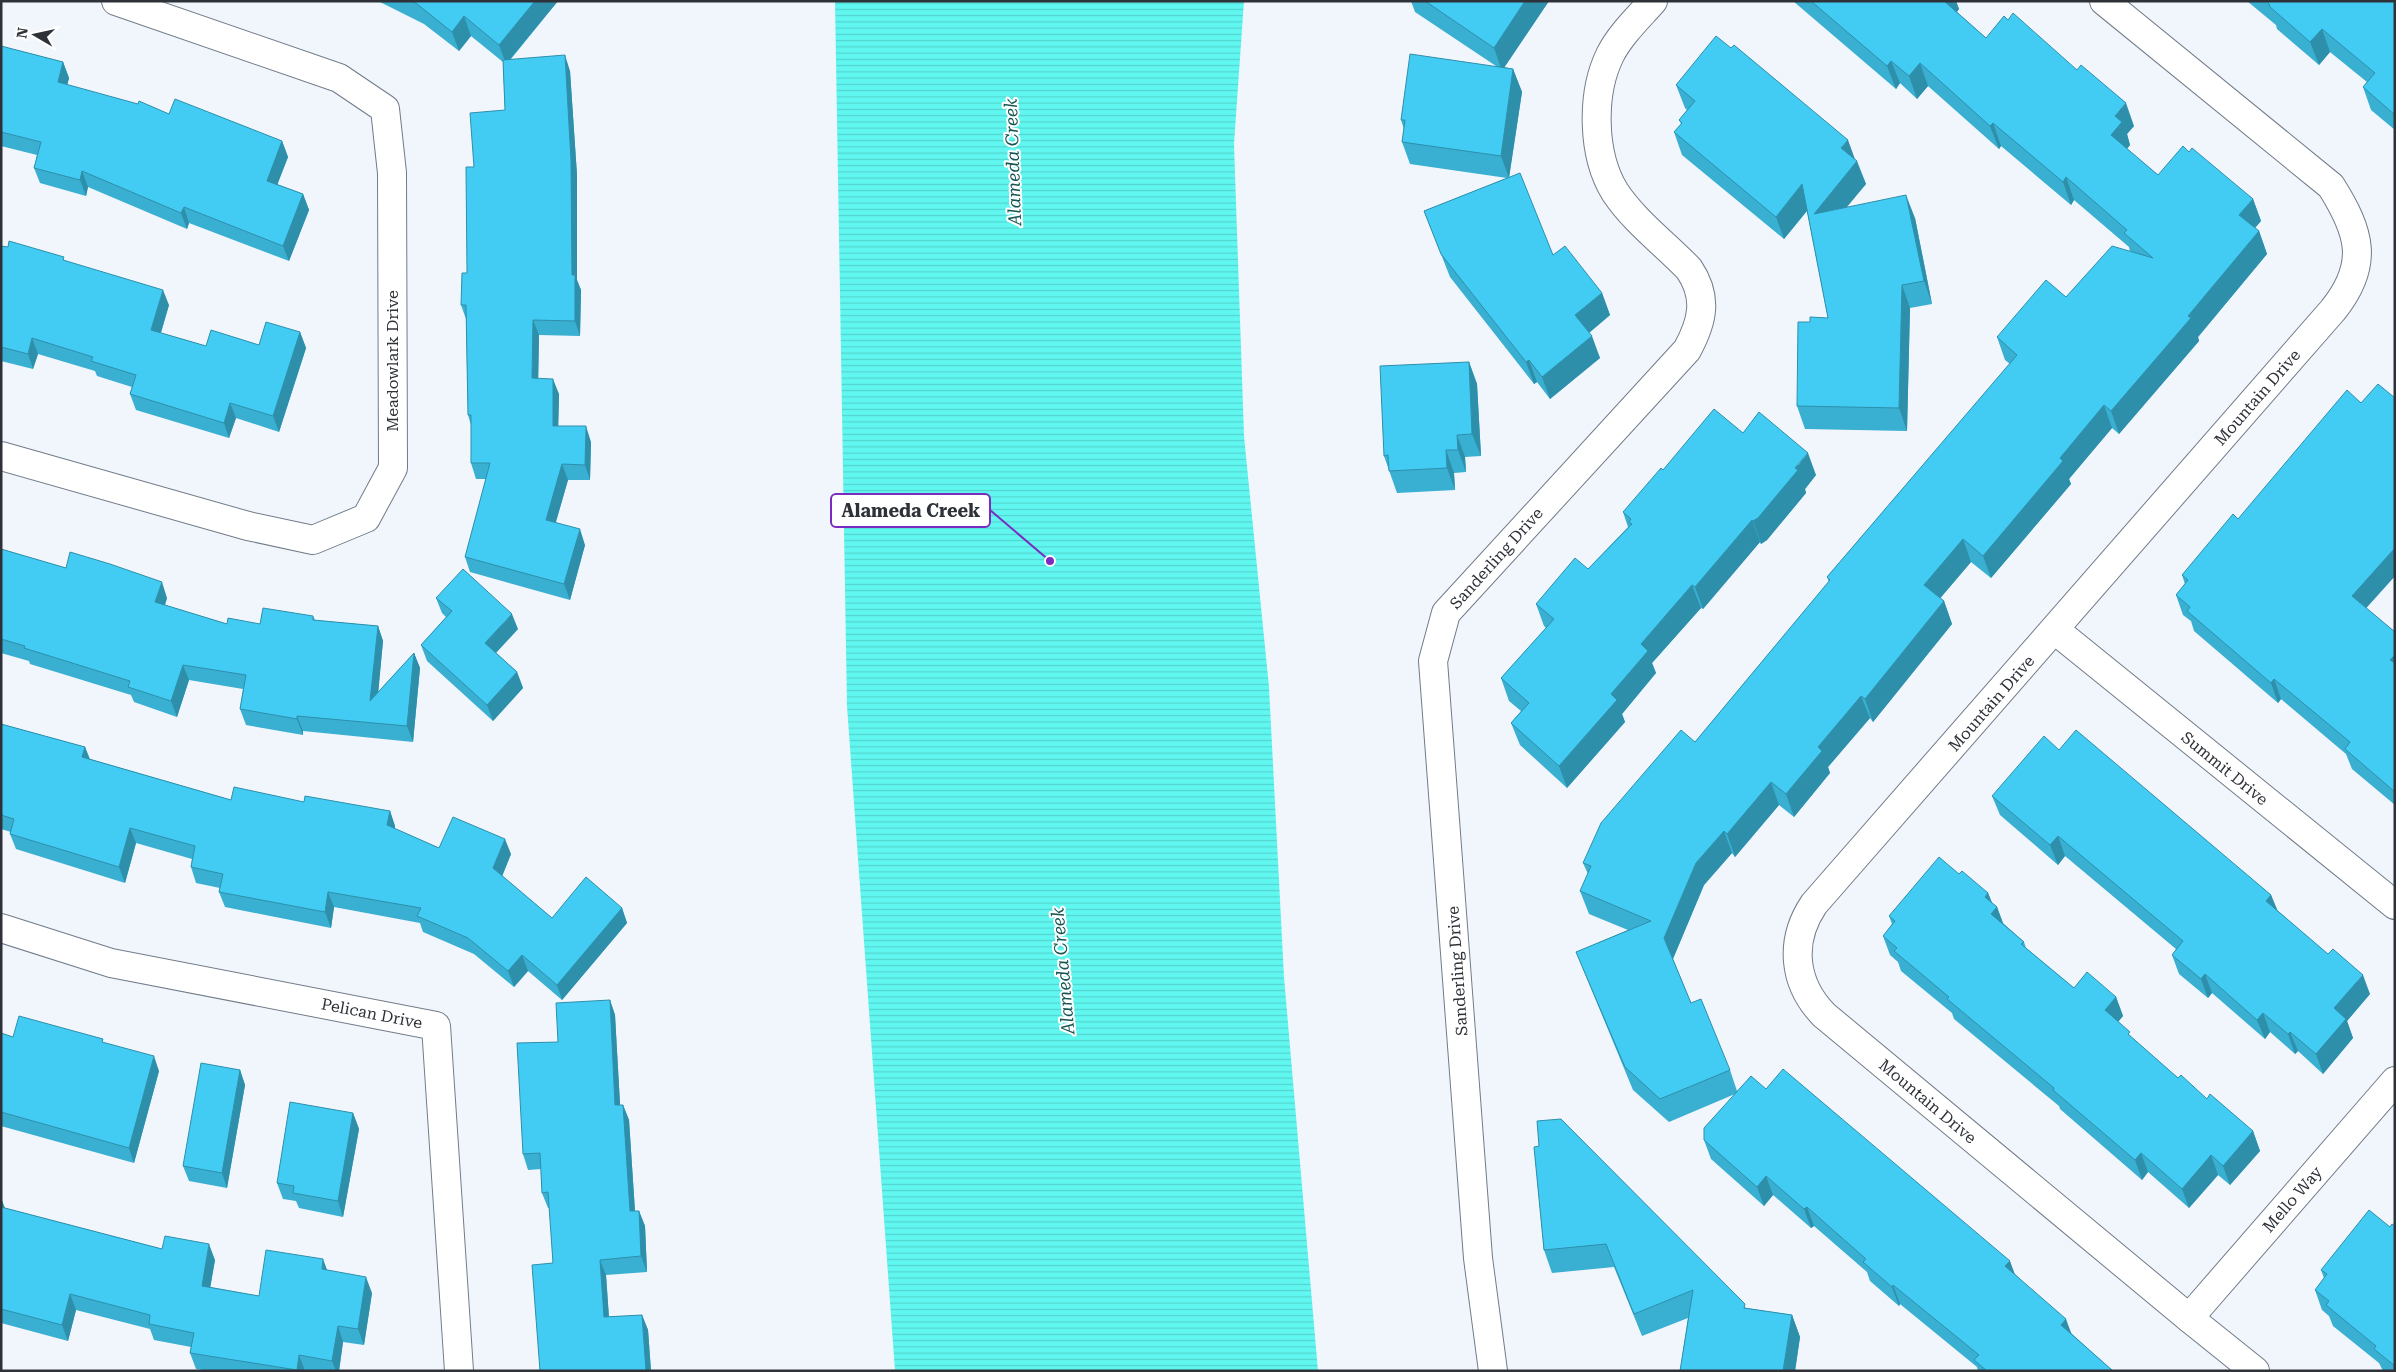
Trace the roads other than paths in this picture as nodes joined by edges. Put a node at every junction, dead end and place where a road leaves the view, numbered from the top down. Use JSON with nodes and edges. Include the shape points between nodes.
{"nodes":[{"id":1,"x":116,"y":1,"type":"edge"},
{"id":2,"x":1652,"y":1,"type":"edge"},
{"id":3,"x":2104,"y":1,"type":"edge"},
{"id":4,"x":1,"y":456,"type":"edge"},
{"id":5,"x":2055,"y":630,"type":"junction"},
{"id":6,"x":2395,"y":904,"type":"edge"},
{"id":7,"x":1,"y":928,"type":"edge"},
{"id":8,"x":2395,"y":1080,"type":"edge"},
{"id":9,"x":2189,"y":1318,"type":"junction"},
{"id":10,"x":459,"y":1371,"type":"edge"},
{"id":11,"x":1493,"y":1371,"type":"edge"},
{"id":12,"x":2255,"y":1371,"type":"edge"}],
"edges":[{"from":1,"to":4,"type":"street","name":"Meadowlark Drive","via":[[339,78],[386,109],[392,173],[393,468],[366,518],[313,540],[248,526]]},
{"from":2,"to":11,"type":"street","name":"Sanderling Drive","via":[[1610,55],[1598,93],[1598,132],[1603,162],[1614,190],[1697,281],[1702,307],[1697,332],[1687,350],[1446,613],[1433,661],[1478,1258]]},
{"from":3,"to":5,"type":"street","name":"Mountain Drive","via":[[2331,186],[2348,213],[2357,250],[2350,285],[2333,310]]},
{"from":5,"to":6,"type":"street","name":"Summit Drive"},
{"from":5,"to":9,"type":"street","name":"Mountain Drive","via":[[1814,904],[1800,931],[1796,959],[1806,992],[1824,1014]]},
{"from":7,"to":10,"type":"street","name":"Pelican Drive","via":[[111,963],[436,1026]]},
{"from":8,"to":9,"type":"street","name":"Mello Way"},
{"from":9,"to":12,"type":"street","name":"Mountain Drive"}]}
